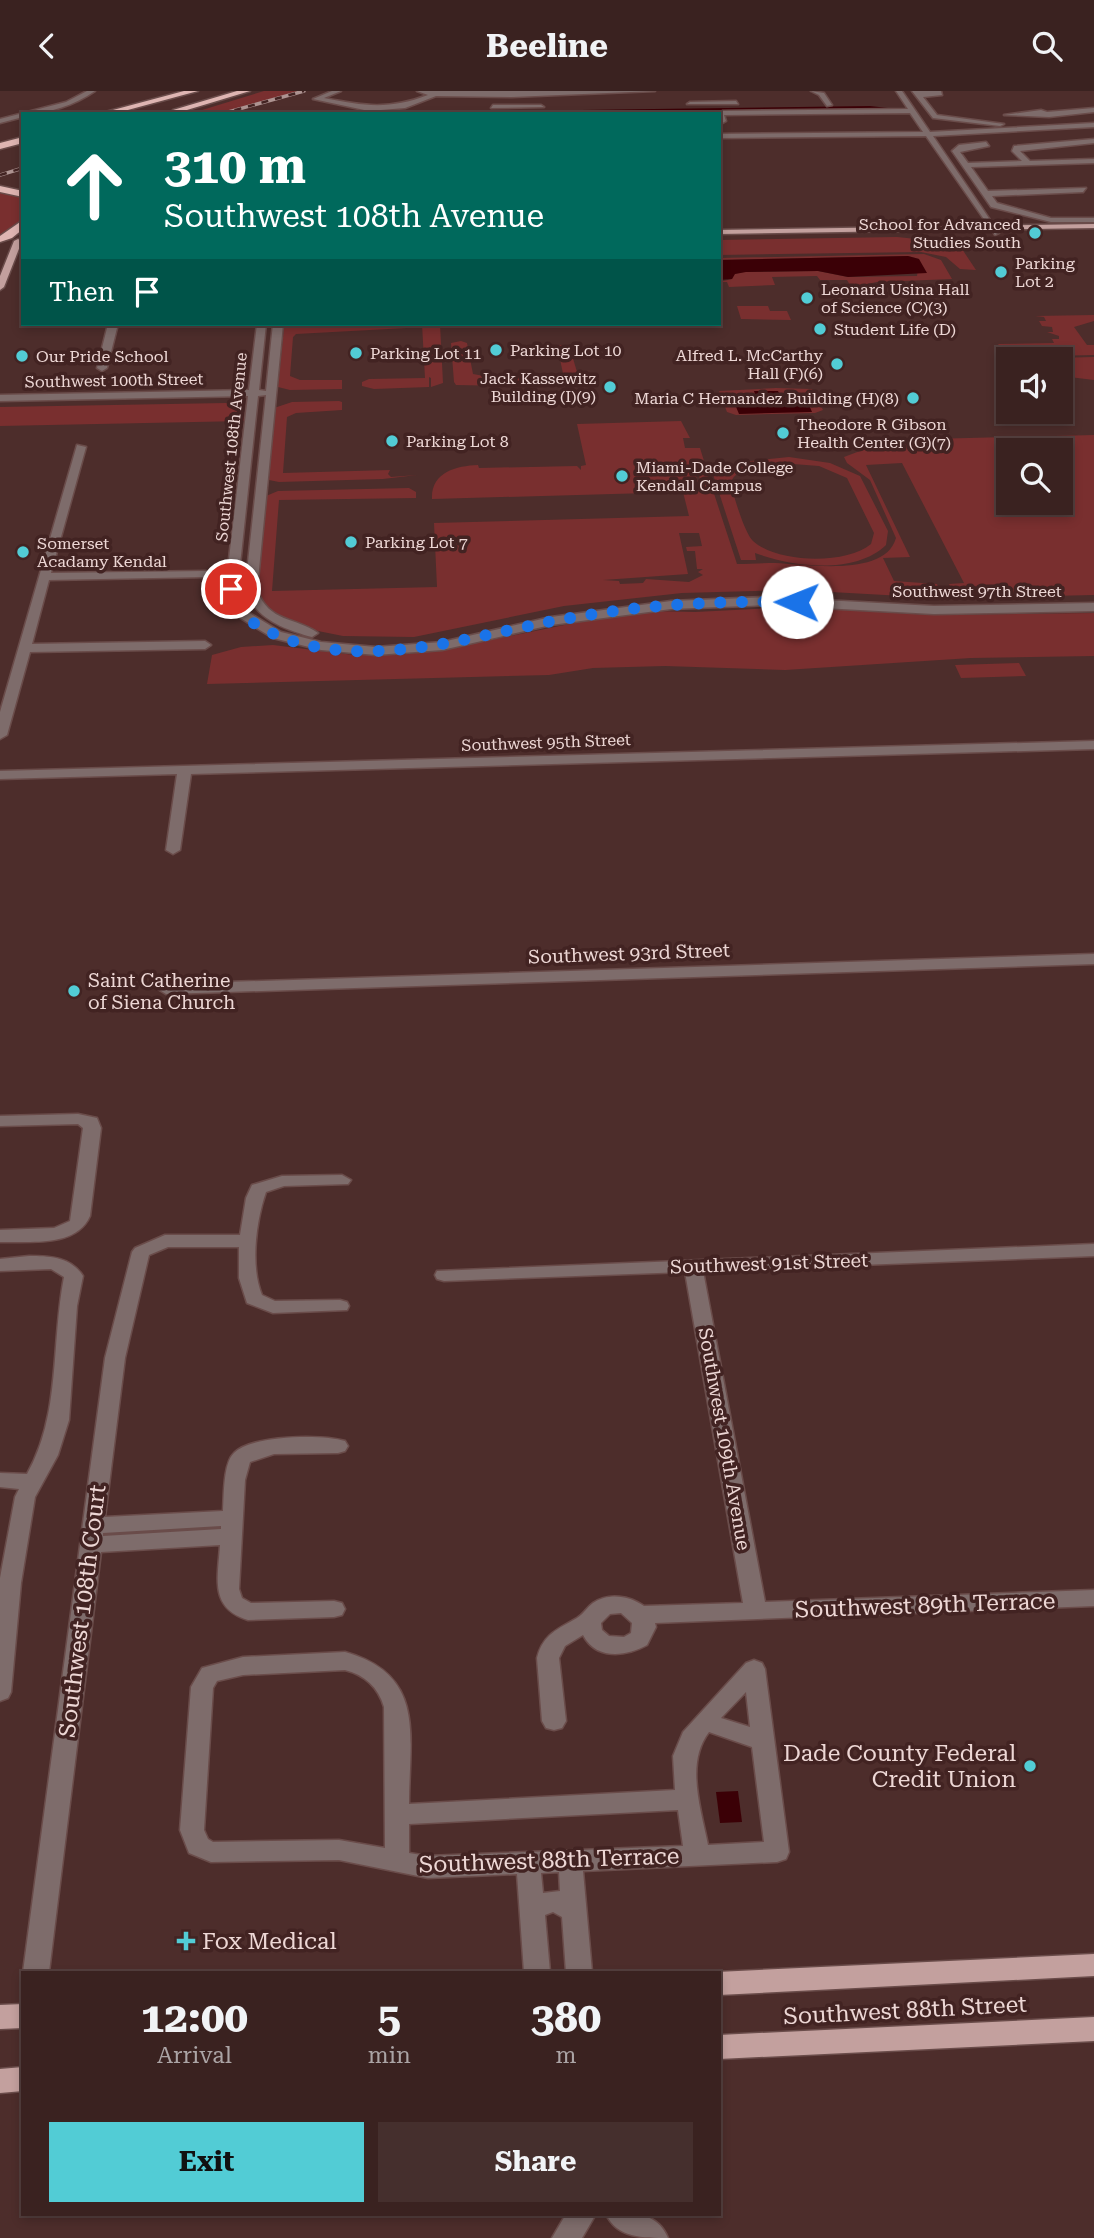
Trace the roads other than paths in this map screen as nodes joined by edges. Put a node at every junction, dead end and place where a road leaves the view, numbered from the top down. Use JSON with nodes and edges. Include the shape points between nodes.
{"nodes":[{"id":1,"x":92,"y":91,"type":"edge"},
{"id":2,"x":194,"y":91,"type":"edge"},
{"id":3,"x":205,"y":91,"type":"edge"},
{"id":4,"x":246,"y":91,"type":"edge"},
{"id":5,"x":259,"y":91,"type":"edge"},
{"id":6,"x":338,"y":91,"type":"edge"},
{"id":7,"x":420,"y":91,"type":"edge"},
{"id":8,"x":571,"y":91,"type":"edge"},
{"id":9,"x":652,"y":91,"type":"edge"},
{"id":10,"x":725,"y":91,"type":"edge"},
{"id":11,"x":814,"y":91,"type":"edge"},
{"id":12,"x":891,"y":91,"type":"edge"},
{"id":13,"x":899,"y":91,"type":"edge"},
{"id":14,"x":938,"y":91,"type":"edge"},
{"id":15,"x":916,"y":93,"type":"edge"},
{"id":16,"x":435,"y":94,"type":"junction"},
{"id":17,"x":516,"y":95,"type":"junction"},
{"id":18,"x":631,"y":96,"type":"edge"},
{"id":19,"x":731,"y":103,"type":"junction"},
{"id":20,"x":743,"y":103,"type":"dead end"},
{"id":21,"x":1061,"y":103,"type":"dead end"},
{"id":22,"x":690,"y":104,"type":"dead end"},
{"id":23,"x":830,"y":105,"type":"dead end"},
{"id":24,"x":405,"y":106,"type":"junction"},
{"id":25,"x":493,"y":107,"type":"dead end"},
{"id":26,"x":517,"y":107,"type":"junction"},
{"id":27,"x":541,"y":107,"type":"dead end"},
{"id":28,"x":1094,"y":110,"type":"edge"},
{"id":29,"x":889,"y":111,"type":"junction"},
{"id":30,"x":902,"y":111,"type":"junction"},
{"id":31,"x":914,"y":111,"type":"junction"},
{"id":32,"x":32,"y":112,"type":"edge"},
{"id":33,"x":110,"y":112,"type":"edge"},
{"id":34,"x":128,"y":112,"type":"edge"},
{"id":35,"x":169,"y":112,"type":"edge"},
{"id":36,"x":191,"y":112,"type":"edge"},
{"id":37,"x":415,"y":112,"type":"edge"},
{"id":38,"x":721,"y":114,"type":"edge"},
{"id":39,"x":21,"y":115,"type":"edge"},
{"id":40,"x":1010,"y":115,"type":"dead end"},
{"id":41,"x":0,"y":121,"type":"edge"},
{"id":42,"x":1094,"y":124,"type":"edge"},
{"id":43,"x":1013,"y":130,"type":"junction"},
{"id":44,"x":721,"y":131,"type":"edge"},
{"id":45,"x":929,"y":133,"type":"junction"},
{"id":46,"x":21,"y":134,"type":"edge"},
{"id":47,"x":918,"y":134,"type":"junction"},
{"id":48,"x":1061,"y":135,"type":"dead end"},
{"id":49,"x":0,"y":139,"type":"edge"},
{"id":50,"x":21,"y":141,"type":"edge"},
{"id":51,"x":1094,"y":141,"type":"edge"},
{"id":52,"x":1009,"y":142,"type":"dead end"},
{"id":53,"x":1073,"y":142,"type":"junction"},
{"id":54,"x":999,"y":143,"type":"dead end"},
{"id":55,"x":0,"y":146,"type":"edge"},
{"id":56,"x":1085,"y":150,"type":"dead end"},
{"id":57,"x":21,"y":152,"type":"edge"},
{"id":58,"x":1019,"y":155,"type":"junction"},
{"id":59,"x":987,"y":156,"type":"dead end"},
{"id":60,"x":0,"y":157,"type":"edge"},
{"id":61,"x":1045,"y":158,"type":"junction"},
{"id":62,"x":1094,"y":161,"type":"edge"},
{"id":63,"x":1027,"y":162,"type":"junction"},
{"id":64,"x":937,"y":163,"type":"junction"},
{"id":65,"x":948,"y":163,"type":"junction"},
{"id":66,"x":966,"y":165,"type":"junction"},
{"id":67,"x":1052,"y":171,"type":"dead end"},
{"id":68,"x":1094,"y":186,"type":"edge"},
{"id":69,"x":0,"y":189,"type":"edge"},
{"id":70,"x":1083,"y":190,"type":"junction"},
{"id":71,"x":1094,"y":193,"type":"edge"},
{"id":72,"x":21,"y":194,"type":"edge"},
{"id":73,"x":984,"y":194,"type":"junction"},
{"id":74,"x":969,"y":195,"type":"junction"},
{"id":75,"x":969,"y":214,"type":"dead end"},
{"id":76,"x":1090,"y":220,"type":"edge"},
{"id":77,"x":21,"y":225,"type":"edge"},
{"id":78,"x":1094,"y":226,"type":"edge"},
{"id":79,"x":980,"y":230,"type":"junction"},
{"id":80,"x":993,"y":230,"type":"junction"},
{"id":81,"x":1094,"y":232,"type":"edge"},
{"id":82,"x":721,"y":234,"type":"edge"},
{"id":83,"x":11,"y":245,"type":"edge"},
{"id":84,"x":0,"y":286,"type":"edge"},
{"id":85,"x":112,"y":326,"type":"edge"},
{"id":86,"x":261,"y":326,"type":"edge"},
{"id":87,"x":278,"y":326,"type":"edge"},
{"id":88,"x":102,"y":368,"type":"dead end"},
{"id":89,"x":270,"y":396,"type":"junction"},
{"id":90,"x":252,"y":397,"type":"junction"},
{"id":91,"x":0,"y":398,"type":"edge"},
{"id":92,"x":0,"y":405,"type":"edge"},
{"id":93,"x":80,"y":447,"type":"dead end"},
{"id":94,"x":205,"y":574,"type":"dead end"},
{"id":95,"x":44,"y":577,"type":"junction"},
{"id":96,"x":1094,"y":598,"type":"edge"},
{"id":97,"x":949,"y":601,"type":"junction"},
{"id":98,"x":606,"y":603,"type":"junction"},
{"id":99,"x":878,"y":606,"type":"junction"},
{"id":100,"x":1094,"y":607,"type":"edge"},
{"id":101,"x":565,"y":619,"type":"junction"},
{"id":102,"x":292,"y":627,"type":"joint"},
{"id":103,"x":277,"y":635,"type":"joint"},
{"id":104,"x":205,"y":645,"type":"dead end"},
{"id":105,"x":23,"y":648,"type":"junction"},
{"id":106,"x":0,"y":735,"type":"edge"},
{"id":107,"x":1094,"y":745,"type":"edge"},
{"id":108,"x":185,"y":769,"type":"junction"},
{"id":109,"x":0,"y":775,"type":"edge"},
{"id":110,"x":173,"y":850,"type":"dead end"},
{"id":111,"x":1094,"y":959,"type":"edge"},
{"id":112,"x":166,"y":989,"type":"dead end"},
{"id":113,"x":0,"y":1121,"type":"edge"},
{"id":114,"x":342,"y":1179,"type":"dead end"},
{"id":115,"x":0,"y":1236,"type":"edge"},
{"id":116,"x":250,"y":1241,"type":"junction"},
{"id":117,"x":1094,"y":1250,"type":"edge"},
{"id":118,"x":0,"y":1265,"type":"edge"},
{"id":119,"x":693,"y":1266,"type":"junction"},
{"id":120,"x":444,"y":1275,"type":"dead end"},
{"id":121,"x":340,"y":1306,"type":"dead end"},
{"id":122,"x":338,"y":1446,"type":"dead end"},
{"id":123,"x":0,"y":1480,"type":"edge"},
{"id":124,"x":33,"y":1482,"type":"junction"},
{"id":125,"x":232,"y":1527,"type":"junction"},
{"id":126,"x":92,"y":1535,"type":"junction"},
{"id":127,"x":1094,"y":1598,"type":"edge"},
{"id":128,"x":334,"y":1609,"type":"dead end"},
{"id":129,"x":756,"y":1612,"type":"junction"},
{"id":130,"x":640,"y":1615,"type":"junction"},
{"id":131,"x":590,"y":1622,"type":"junction"},
{"id":132,"x":0,"y":1692,"type":"edge"},
{"id":133,"x":554,"y":1721,"type":"dead end"},
{"id":134,"x":706,"y":1722,"type":"junction"},
{"id":135,"x":762,"y":1741,"type":"junction"},
{"id":136,"x":689,"y":1799,"type":"junction"},
{"id":137,"x":398,"y":1815,"type":"junction"},
{"id":138,"x":697,"y":1855,"type":"junction"},
{"id":139,"x":569,"y":1861,"type":"junction"},
{"id":140,"x":397,"y":1863,"type":"junction"},
{"id":141,"x":528,"y":1863,"type":"junction"},
{"id":142,"x":532,"y":1911,"type":"junction"},
{"id":143,"x":574,"y":1912,"type":"junction"},
{"id":144,"x":1094,"y":1965,"type":"edge"},
{"id":145,"x":36,"y":1971,"type":"edge"},
{"id":146,"x":537,"y":1971,"type":"edge"},
{"id":147,"x":579,"y":1971,"type":"edge"},
{"id":148,"x":721,"y":1983,"type":"edge"},
{"id":149,"x":0,"y":2017,"type":"edge"},
{"id":150,"x":21,"y":2017,"type":"edge"},
{"id":151,"x":1094,"y":2029,"type":"edge"},
{"id":152,"x":721,"y":2047,"type":"edge"},
{"id":153,"x":21,"y":2080,"type":"edge"},
{"id":154,"x":0,"y":2081,"type":"edge"},
{"id":155,"x":581,"y":2216,"type":"edge"},
{"id":156,"x":623,"y":2216,"type":"edge"},
{"id":157,"x":566,"y":2238,"type":"edge"},
{"id":158,"x":654,"y":2238,"type":"edge"}],
"edges":[{"from":1,"to":32,"type":"street"},
{"from":2,"to":33,"type":"highway"},
{"from":3,"to":34,"type":"highway"},
{"from":4,"to":35,"type":"highway"},
{"from":5,"to":36,"type":"highway"},
{"from":6,"to":24,"type":"street","via":[[316,99],[363,109]]},
{"from":7,"to":16,"type":"street"},
{"from":8,"to":17,"type":"street"},
{"from":8,"to":18,"type":"street"},
{"from":9,"to":18,"type":"street"},
{"from":10,"to":19,"type":"street"},
{"from":11,"to":23,"type":"street"},
{"from":12,"to":30,"type":"street"},
{"from":13,"to":31,"type":"street"},
{"from":14,"to":15,"type":"street","via":[[940,94]]},
{"from":15,"to":43,"type":"street","via":[[935,117],[995,123]]},
{"from":16,"to":17,"type":"street"},
{"from":16,"to":24,"type":"street"},
{"from":17,"to":26,"type":"street"},
{"from":19,"to":20,"type":"street"},
{"from":19,"to":22,"type":"street"},
{"from":21,"to":28,"type":"street","via":[[1085,102]]},
{"from":24,"to":37,"type":"street"},
{"from":25,"to":26,"type":"street"},
{"from":26,"to":27,"type":"street"},
{"from":28,"to":40,"type":"street"},
{"from":29,"to":30,"type":"street"},
{"from":29,"to":38,"type":"street"},
{"from":29,"to":44,"type":"street","via":[[898,123],[888,130]]},
{"from":30,"to":31,"type":"street"},
{"from":30,"to":47,"type":"street"},
{"from":31,"to":45,"type":"street"},
{"from":39,"to":41,"type":"street"},
{"from":42,"to":43,"type":"street"},
{"from":43,"to":45,"type":"street"},
{"from":43,"to":52,"type":"street","via":[[1019,138]]},
{"from":44,"to":47,"type":"street"},
{"from":45,"to":47,"type":"street"},
{"from":45,"to":65,"type":"street"},
{"from":46,"to":49,"type":"highway"},
{"from":47,"to":64,"type":"street"},
{"from":48,"to":53,"type":"street"},
{"from":50,"to":55,"type":"highway"},
{"from":51,"to":53,"type":"street"},
{"from":53,"to":56,"type":"street"},
{"from":53,"to":58,"type":"street","via":[[1021,147],[1016,151]]},
{"from":54,"to":66,"type":"street","via":[[957,149]]},
{"from":57,"to":60,"type":"highway"},
{"from":58,"to":59,"type":"street"},
{"from":58,"to":61,"type":"street"},
{"from":58,"to":63,"type":"street"},
{"from":61,"to":62,"type":"street"},
{"from":61,"to":63,"type":"street"},
{"from":61,"to":67,"type":"street"},
{"from":63,"to":66,"type":"street"},
{"from":64,"to":65,"type":"street"},
{"from":64,"to":74,"type":"street","via":[[957,195]]},
{"from":65,"to":74,"type":"street"},
{"from":66,"to":73,"type":"street"},
{"from":68,"to":70,"type":"street"},
{"from":69,"to":72,"type":"highway"},
{"from":70,"to":71,"type":"street"},
{"from":70,"to":73,"type":"street"},
{"from":73,"to":76,"type":"street","via":[[1002,209],[1057,220],[1062,215]]},
{"from":74,"to":80,"type":"street"},
{"from":75,"to":79,"type":"street"},
{"from":77,"to":83,"type":"highway","via":[[9,236]]},
{"from":78,"to":80,"type":"main road"},
{"from":79,"to":80,"type":"main road"},
{"from":79,"to":82,"type":"main road"},
{"from":80,"to":81,"type":"main road"},
{"from":83,"to":84,"type":"main road"},
{"from":85,"to":88,"type":"street"},
{"from":86,"to":90,"type":"street","name":"Southwest 108th Avenue"},
{"from":87,"to":89,"type":"street","name":"Southwest 108th Avenue"},
{"from":89,"to":90,"type":"street","name":"Southwest 100th Street"},
{"from":89,"to":102,"type":"street","name":"Southwest 108th Avenue","via":[[251,590],[261,609]]},
{"from":90,"to":91,"type":"street","name":"Southwest 100th Street"},
{"from":90,"to":92,"type":"street","name":"Southwest 100th Street"},
{"from":90,"to":103,"type":"street","name":"Southwest 108th Avenue","via":[[231,593],[241,614]]},
{"from":93,"to":95,"type":"street"},
{"from":94,"to":95,"type":"street"},
{"from":95,"to":105,"type":"street"},
{"from":96,"to":97,"type":"street","name":"Southwest 97th Street"},
{"from":97,"to":98,"type":"street","name":"Southwest 97th Street","via":[[758,593]]},
{"from":97,"to":99,"type":"street","via":[[942,606]]},
{"from":98,"to":101,"type":"street","via":[[568,613]]},
{"from":98,"to":102,"type":"street","name":"Southwest 97th Street","via":[[411,640],[344,639]]},
{"from":99,"to":100,"type":"street","name":"Southwest 97th Street","via":[[953,610]]},
{"from":99,"to":101,"type":"street","name":"Southwest 97th Street","via":[[740,602],[657,606]]},
{"from":101,"to":103,"type":"street","name":"Southwest 97th Street","via":[[442,646],[402,650],[339,648]]},
{"from":104,"to":105,"type":"street"},
{"from":105,"to":106,"type":"street"},
{"from":107,"to":108,"type":"street","name":"Southwest 95th Street"},
{"from":108,"to":109,"type":"street","name":"Southwest 95th Street"},
{"from":108,"to":110,"type":"street"},
{"from":111,"to":112,"type":"street","name":"Southwest 93rd Street"},
{"from":113,"to":115,"type":"street","via":[[83,1119],[91,1122],[92,1128],[77,1225],[57,1234]]},
{"from":114,"to":116,"type":"street","via":[[286,1180],[258,1189]]},
{"from":116,"to":121,"type":"street","via":[[247,1280],[257,1302],[273,1307]]},
{"from":116,"to":126,"type":"street","name":"Southwest 108th Court","via":[[141,1252],[115,1358]]},
{"from":117,"to":119,"type":"street","name":"Southwest 91st Street"},
{"from":118,"to":124,"type":"street","via":[[52,1264],[68,1268],[74,1276],[60,1420]]},
{"from":119,"to":120,"type":"street","name":"Southwest 91st Street"},
{"from":119,"to":129,"type":"street","name":"Southwest 109th Avenue"},
{"from":122,"to":125,"type":"street","via":[[267,1447],[245,1454],[239,1463]]},
{"from":123,"to":124,"type":"street"},
{"from":124,"to":132,"type":"street","via":[[25,1497],[10,1583]]},
{"from":125,"to":126,"type":"street"},
{"from":125,"to":128,"type":"street","via":[[228,1590],[233,1603],[261,1613]]},
{"from":126,"to":145,"type":"street","name":"Southwest 108th Court"},
{"from":127,"to":129,"type":"street","name":"Southwest 89th Terrace"},
{"from":129,"to":130,"type":"street","name":"Southwest 89th Terrace"},
{"from":130,"to":131,"type":"street","via":[[626,1606],[607,1606]]},
{"from":130,"to":131,"type":"street","via":[[643,1633],[625,1646],[599,1642]]},
{"from":131,"to":133,"type":"street","via":[[560,1636],[550,1649]]},
{"from":134,"to":135,"type":"street"},
{"from":134,"to":135,"type":"street","via":[[754,1669]]},
{"from":134,"to":136,"type":"street","via":[[686,1749]]},
{"from":135,"to":138,"type":"street","name":"Southwest 88th Terrace","via":[[777,1852]]},
{"from":136,"to":137,"type":"street"},
{"from":136,"to":138,"type":"street"},
{"from":137,"to":140,"type":"street"},
{"from":137,"to":140,"type":"street","name":"Southwest 88th Terrace","via":[[396,1701],[383,1679],[345,1661],[243,1666],[210,1674],[202,1687],[199,1724],[192,1830],[198,1846],[211,1852],[339,1850]]},
{"from":138,"to":139,"type":"street","name":"Southwest 88th Terrace"},
{"from":139,"to":141,"type":"street","name":"Southwest 88th Terrace"},
{"from":139,"to":143,"type":"street"},
{"from":140,"to":141,"type":"street","name":"Southwest 88th Terrace","via":[[428,1867]]},
{"from":141,"to":142,"type":"street"},
{"from":142,"to":143,"type":"street","via":[[546,1901],[558,1901]]},
{"from":142,"to":146,"type":"street"},
{"from":143,"to":147,"type":"street"},
{"from":144,"to":148,"type":"main road","name":"Southwest 88th Street"},
{"from":149,"to":150,"type":"main road"},
{"from":151,"to":152,"type":"main road","name":"Southwest 88th Street"},
{"from":153,"to":154,"type":"main road"},
{"from":155,"to":157,"type":"street"},
{"from":156,"to":158,"type":"street"}]}
